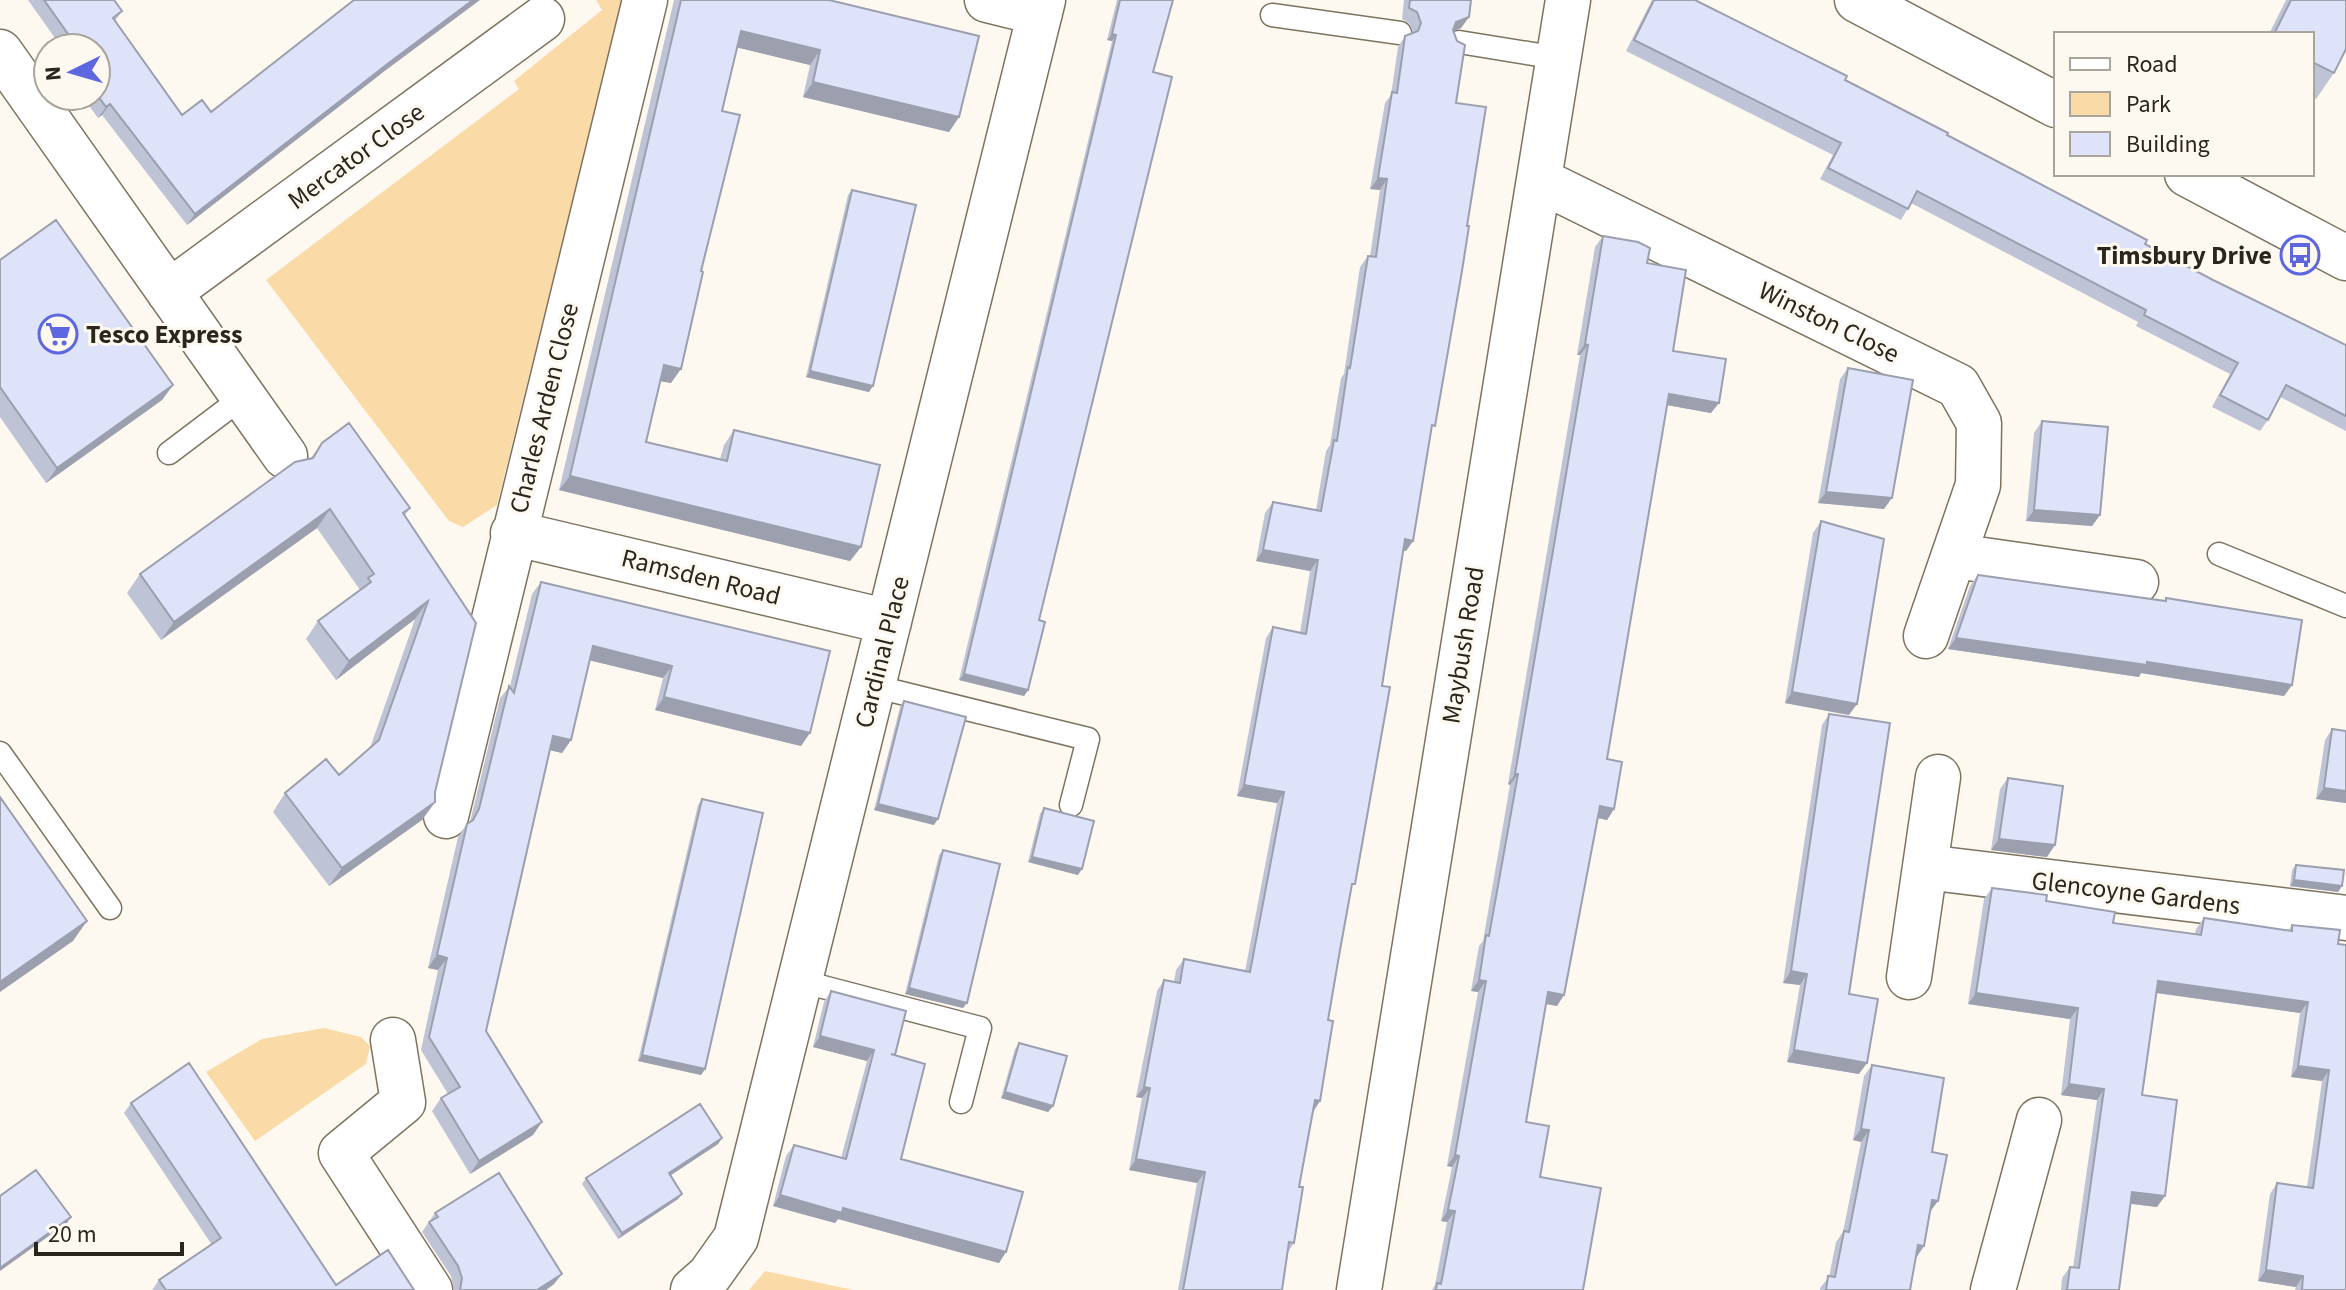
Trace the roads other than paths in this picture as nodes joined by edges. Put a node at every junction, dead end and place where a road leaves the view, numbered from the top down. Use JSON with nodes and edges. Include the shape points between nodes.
{"nodes":[{"id":1,"x":645,"y":0,"type":"edge"},
{"id":2,"x":987,"y":0,"type":"edge"},
{"id":3,"x":1568,"y":0,"type":"edge"},
{"id":4,"x":1857,"y":0,"type":"edge"},
{"id":5,"x":1041,"y":7,"type":"edge"},
{"id":6,"x":1272,"y":15,"type":"dead end"},
{"id":7,"x":542,"y":19,"type":"dead end"},
{"id":8,"x":1400,"y":33,"type":"dead end"},
{"id":9,"x":1459,"y":42,"type":"edge"},
{"id":10,"x":0,"y":52,"type":"edge"},
{"id":11,"x":1558,"y":58,"type":"junction"},
{"id":12,"x":2054,"y":104,"type":"edge"},
{"id":13,"x":2191,"y":176,"type":"edge"},
{"id":14,"x":1539,"y":180,"type":"junction"},
{"id":15,"x":2346,"y":258,"type":"edge"},
{"id":16,"x":169,"y":292,"type":"junction"},
{"id":17,"x":243,"y":397,"type":"junction"},
{"id":18,"x":169,"y":453,"type":"dead end"},
{"id":19,"x":285,"y":456,"type":"dead end"},
{"id":20,"x":513,"y":533,"type":"junction"},
{"id":21,"x":2219,"y":554,"type":"dead end"},
{"id":22,"x":1955,"y":556,"type":"junction"},
{"id":23,"x":2136,"y":582,"type":"dead end"},
{"id":24,"x":2346,"y":606,"type":"edge"},
{"id":25,"x":889,"y":622,"type":"junction"},
{"id":26,"x":1926,"y":636,"type":"dead end"},
{"id":27,"x":873,"y":686,"type":"junction"},
{"id":28,"x":0,"y":753,"type":"edge"},
{"id":29,"x":1938,"y":777,"type":"dead end"},
{"id":30,"x":1071,"y":805,"type":"dead end"},
{"id":31,"x":446,"y":816,"type":"dead end"},
{"id":32,"x":1925,"y":867,"type":"junction"},
{"id":33,"x":110,"y":908,"type":"dead end"},
{"id":34,"x":2346,"y":918,"type":"edge"},
{"id":35,"x":1909,"y":977,"type":"dead end"},
{"id":36,"x":800,"y":981,"type":"junction"},
{"id":37,"x":393,"y":1040,"type":"dead end"},
{"id":38,"x":961,"y":1102,"type":"dead end"},
{"id":39,"x":2039,"y":1120,"type":"dead end"},
{"id":40,"x":430,"y":1290,"type":"edge"},
{"id":41,"x":693,"y":1290,"type":"edge"},
{"id":42,"x":1359,"y":1290,"type":"edge"},
{"id":43,"x":1993,"y":1290,"type":"edge"}],
"edges":[{"from":1,"to":20,"type":"street","name":"Charles Arden Close"},
{"from":2,"to":5,"type":"street"},
{"from":3,"to":11,"type":"street","name":"Maybush Road"},
{"from":4,"to":12,"type":"street"},
{"from":5,"to":25,"type":"street","name":"Cardinal Place"},
{"from":6,"to":8,"type":"lane"},
{"from":7,"to":16,"type":"street","name":"Mercator Close"},
{"from":9,"to":11,"type":"lane"},
{"from":10,"to":16,"type":"street"},
{"from":11,"to":14,"type":"street","name":"Maybush Road"},
{"from":13,"to":15,"type":"street"},
{"from":14,"to":22,"type":"street","name":"Winston Close","via":[[1958,386],[1979,423],[1978,485]]},
{"from":14,"to":42,"type":"street","name":"Maybush Road"},
{"from":16,"to":17,"type":"street"},
{"from":17,"to":18,"type":"lane"},
{"from":17,"to":19,"type":"street"},
{"from":20,"to":25,"type":"street","name":"Ramsden Road"},
{"from":20,"to":31,"type":"street","name":"Charles Arden Close"},
{"from":21,"to":24,"type":"lane"},
{"from":22,"to":23,"type":"street"},
{"from":22,"to":26,"type":"street","name":"Winston Close"},
{"from":25,"to":27,"type":"street","name":"Cardinal Place"},
{"from":27,"to":30,"type":"lane","via":[[1088,739]]},
{"from":27,"to":36,"type":"street","name":"Cardinal Place"},
{"from":28,"to":33,"type":"lane"},
{"from":29,"to":32,"type":"street"},
{"from":32,"to":34,"type":"street","name":"Glencoyne Gardens"},
{"from":32,"to":35,"type":"street"},
{"from":36,"to":38,"type":"lane","via":[[980,1028]]},
{"from":36,"to":41,"type":"street","name":"Cardinal Place","via":[[736,1238]]},
{"from":37,"to":40,"type":"street","via":[[403,1102],[341,1153]]},
{"from":39,"to":43,"type":"street"}]}
